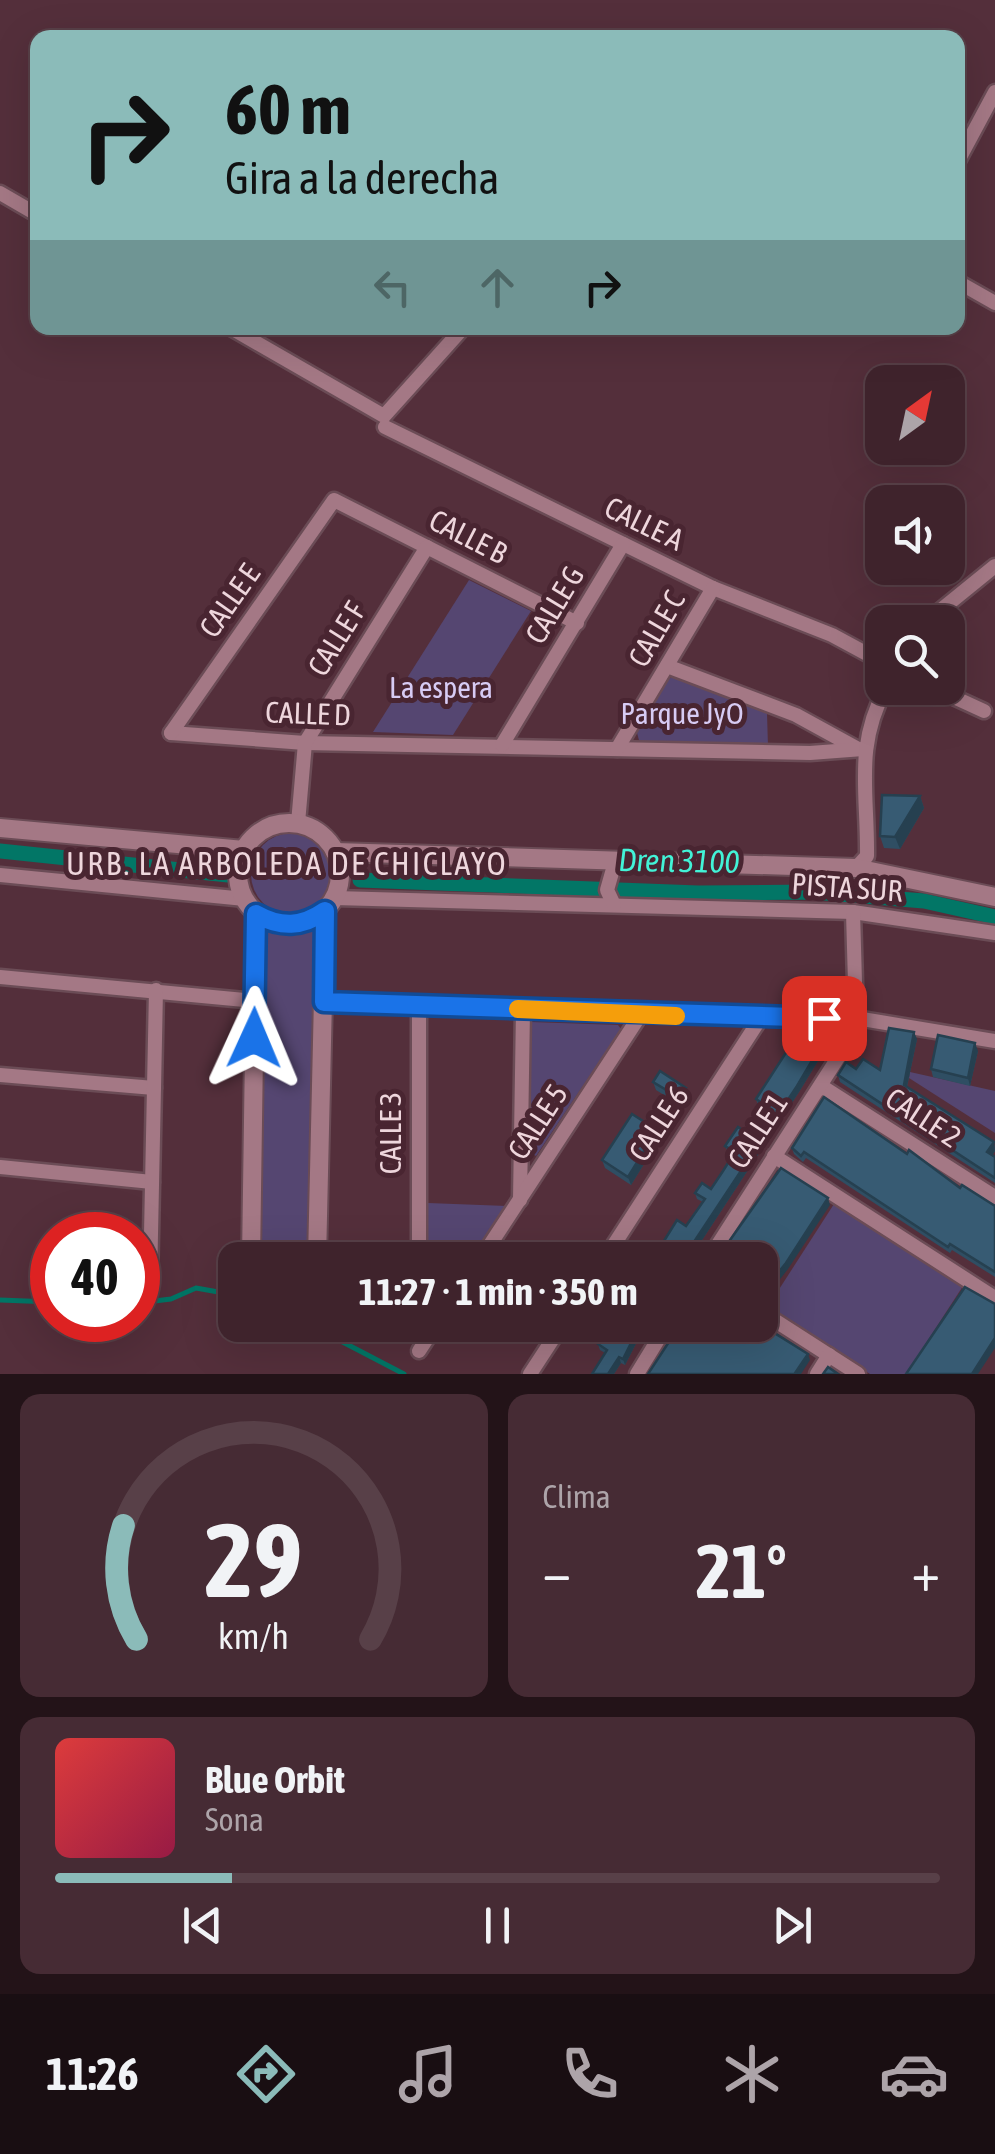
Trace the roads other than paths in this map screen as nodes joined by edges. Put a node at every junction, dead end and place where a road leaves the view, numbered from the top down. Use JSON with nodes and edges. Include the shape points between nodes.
{"nodes":[{"id":1,"x":995,"y":92,"type":"edge"},
{"id":2,"x":965,"y":148,"type":"edge"},
{"id":3,"x":0,"y":194,"type":"edge"},
{"id":4,"x":30,"y":211,"type":"edge"},
{"id":5,"x":965,"y":286,"type":"edge"},
{"id":6,"x":995,"y":303,"type":"edge"},
{"id":7,"x":243,"y":335,"type":"edge"},
{"id":8,"x":456,"y":335,"type":"edge"},
{"id":9,"x":385,"y":427,"type":"dead end"},
{"id":10,"x":334,"y":500,"type":"joint"},
{"id":11,"x":622,"y":544,"type":"junction"},
{"id":12,"x":427,"y":547,"type":"junction"},
{"id":13,"x":995,"y":566,"type":"edge"},
{"id":14,"x":713,"y":588,"type":"junction"},
{"id":15,"x":947,"y":605,"type":"edge"},
{"id":16,"x":577,"y":623,"type":"junction"},
{"id":17,"x":865,"y":653,"type":"edge"},
{"id":18,"x":668,"y":666,"type":"junction"},
{"id":19,"x":965,"y":702,"type":"edge"},
{"id":20,"x":877,"y":705,"type":"edge"},
{"id":21,"x":984,"y":711,"type":"dead end"},
{"id":22,"x":818,"y":726,"type":"junction"},
{"id":23,"x":172,"y":734,"type":"joint"},
{"id":24,"x":305,"y":743,"type":"junction"},
{"id":25,"x":502,"y":744,"type":"junction"},
{"id":26,"x":617,"y":749,"type":"junction"},
{"id":27,"x":861,"y":749,"type":"junction"},
{"id":28,"x":810,"y":753,"type":"junction"},
{"id":29,"x":298,"y":824,"type":"junction"},
{"id":30,"x":0,"y":828,"type":"edge"},
{"id":31,"x":244,"y":850,"type":"junction"},
{"id":32,"x":336,"y":852,"type":"junction"},
{"id":33,"x":613,"y":866,"type":"junction"},
{"id":34,"x":856,"y":868,"type":"junction"},
{"id":35,"x":0,"y":875,"type":"edge"},
{"id":36,"x":995,"y":897,"type":"edge"},
{"id":37,"x":612,"y":902,"type":"junction"},
{"id":38,"x":330,"y":904,"type":"junction"},
{"id":39,"x":251,"y":906,"type":"junction"},
{"id":40,"x":853,"y":912,"type":"junction"},
{"id":41,"x":995,"y":933,"type":"edge"},
{"id":42,"x":0,"y":977,"type":"edge"},
{"id":43,"x":156,"y":990,"type":"junction"},
{"id":44,"x":255,"y":1002,"type":"junction"},
{"id":45,"x":324,"y":1002,"type":"junction"},
{"id":46,"x":419,"y":1005,"type":"junction"},
{"id":47,"x":523,"y":1010,"type":"junction"},
{"id":48,"x":641,"y":1014,"type":"junction"},
{"id":49,"x":856,"y":1018,"type":"junction"},
{"id":50,"x":760,"y":1019,"type":"junction"},
{"id":51,"x":995,"y":1041,"type":"edge"},
{"id":52,"x":0,"y":1075,"type":"edge"},
{"id":53,"x":822,"y":1086,"type":"junction"},
{"id":54,"x":154,"y":1088,"type":"junction"},
{"id":55,"x":774,"y":1156,"type":"junction"},
{"id":56,"x":0,"y":1167,"type":"edge"},
{"id":57,"x":152,"y":1182,"type":"junction"},
{"id":58,"x":995,"y":1197,"type":"edge"},
{"id":59,"x":520,"y":1201,"type":"junction"},
{"id":60,"x":151,"y":1212,"type":"edge"},
{"id":61,"x":251,"y":1242,"type":"edge"},
{"id":62,"x":317,"y":1242,"type":"edge"},
{"id":63,"x":419,"y":1242,"type":"edge"},
{"id":64,"x":492,"y":1242,"type":"edge"},
{"id":65,"x":616,"y":1242,"type":"edge"},
{"id":66,"x":719,"y":1242,"type":"edge"},
{"id":67,"x":995,"y":1298,"type":"edge"},
{"id":68,"x":778,"y":1322,"type":"edge"},
{"id":69,"x":551,"y":1342,"type":"edge"},
{"id":70,"x":656,"y":1342,"type":"edge"},
{"id":71,"x":829,"y":1355,"type":"junction"},
{"id":72,"x":530,"y":1374,"type":"edge"},
{"id":73,"x":636,"y":1374,"type":"edge"},
{"id":74,"x":817,"y":1374,"type":"edge"},
{"id":75,"x":858,"y":1374,"type":"edge"}],
"edges":[{"from":1,"to":2,"type":"street"},
{"from":3,"to":4,"type":"street"},
{"from":5,"to":6,"type":"street"},
{"from":7,"to":8,"type":"street","via":[[384,416]]},
{"from":9,"to":11,"type":"street","name":"CALLE A"},
{"from":10,"to":12,"type":"street","name":"CALLE B"},
{"from":10,"to":23,"type":"street","name":"CALLE E"},
{"from":11,"to":14,"type":"street","name":"CALLE A"},
{"from":11,"to":16,"type":"street","name":"CALLE G"},
{"from":12,"to":16,"type":"street","name":"CALLE B"},
{"from":12,"to":24,"type":"street","name":"CALLE F"},
{"from":13,"to":15,"type":"street"},
{"from":14,"to":17,"type":"street","name":"CALLE A"},
{"from":14,"to":18,"type":"street","name":"CALLE C"},
{"from":16,"to":25,"type":"street","name":"CALLE G"},
{"from":18,"to":22,"type":"street"},
{"from":18,"to":26,"type":"street","name":"CALLE C"},
{"from":19,"to":21,"type":"street"},
{"from":20,"to":27,"type":"street"},
{"from":22,"to":27,"type":"street"},
{"from":22,"to":28,"type":"street"},
{"from":23,"to":24,"type":"street","name":"CALLE D"},
{"from":24,"to":25,"type":"street","name":"CALLE D"},
{"from":24,"to":29,"type":"street","name":"CALLE F"},
{"from":25,"to":26,"type":"street","name":"CALLE D"},
{"from":26,"to":28,"type":"street","name":"CALLE D"},
{"from":27,"to":28,"type":"street","name":"CALLE D"},
{"from":27,"to":34,"type":"street","via":[[868,856]]},
{"from":29,"to":31,"type":"street","via":[[267,828]]},
{"from":29,"to":32,"type":"street","via":[[326,838]]},
{"from":30,"to":31,"type":"street"},
{"from":31,"to":39,"type":"street","via":[[239,883]]},
{"from":32,"to":33,"type":"street"},
{"from":32,"to":38,"type":"street","via":[[340,867]]},
{"from":33,"to":34,"type":"street"},
{"from":33,"to":37,"type":"street"},
{"from":34,"to":36,"type":"street"},
{"from":35,"to":39,"type":"street"},
{"from":37,"to":38,"type":"street","name":"PISTA SUR"},
{"from":37,"to":40,"type":"street","name":"PISTA SUR"},
{"from":38,"to":39,"type":"street","via":[[299,924],[284,925]]},
{"from":38,"to":45,"type":"street"},
{"from":39,"to":44,"type":"street"},
{"from":40,"to":41,"type":"street","name":"PISTA SUR"},
{"from":40,"to":49,"type":"street","name":"CALLE 1"},
{"from":42,"to":43,"type":"street"},
{"from":43,"to":44,"type":"street"},
{"from":43,"to":54,"type":"street"},
{"from":44,"to":61,"type":"street"},
{"from":45,"to":46,"type":"street"},
{"from":45,"to":62,"type":"street"},
{"from":46,"to":47,"type":"street"},
{"from":46,"to":63,"type":"street","name":"CALLE 3"},
{"from":47,"to":48,"type":"street"},
{"from":47,"to":59,"type":"street"},
{"from":48,"to":50,"type":"street"},
{"from":48,"to":59,"type":"street","name":"CALLE 5"},
{"from":49,"to":50,"type":"street"},
{"from":49,"to":51,"type":"street"},
{"from":49,"to":53,"type":"street","name":"CALLE 1"},
{"from":50,"to":65,"type":"street","name":"CALLE 6"},
{"from":52,"to":54,"type":"street"},
{"from":53,"to":55,"type":"street","name":"CALLE 1"},
{"from":53,"to":58,"type":"street","name":"CALLE 2"},
{"from":54,"to":57,"type":"street"},
{"from":55,"to":66,"type":"street","name":"CALLE 1"},
{"from":55,"to":67,"type":"street"},
{"from":56,"to":57,"type":"street"},
{"from":57,"to":60,"type":"street"},
{"from":59,"to":64,"type":"street","name":"CALLE 5"},
{"from":68,"to":71,"type":"street"},
{"from":69,"to":72,"type":"street"},
{"from":70,"to":73,"type":"street"},
{"from":71,"to":74,"type":"street"},
{"from":71,"to":75,"type":"street"}]}
